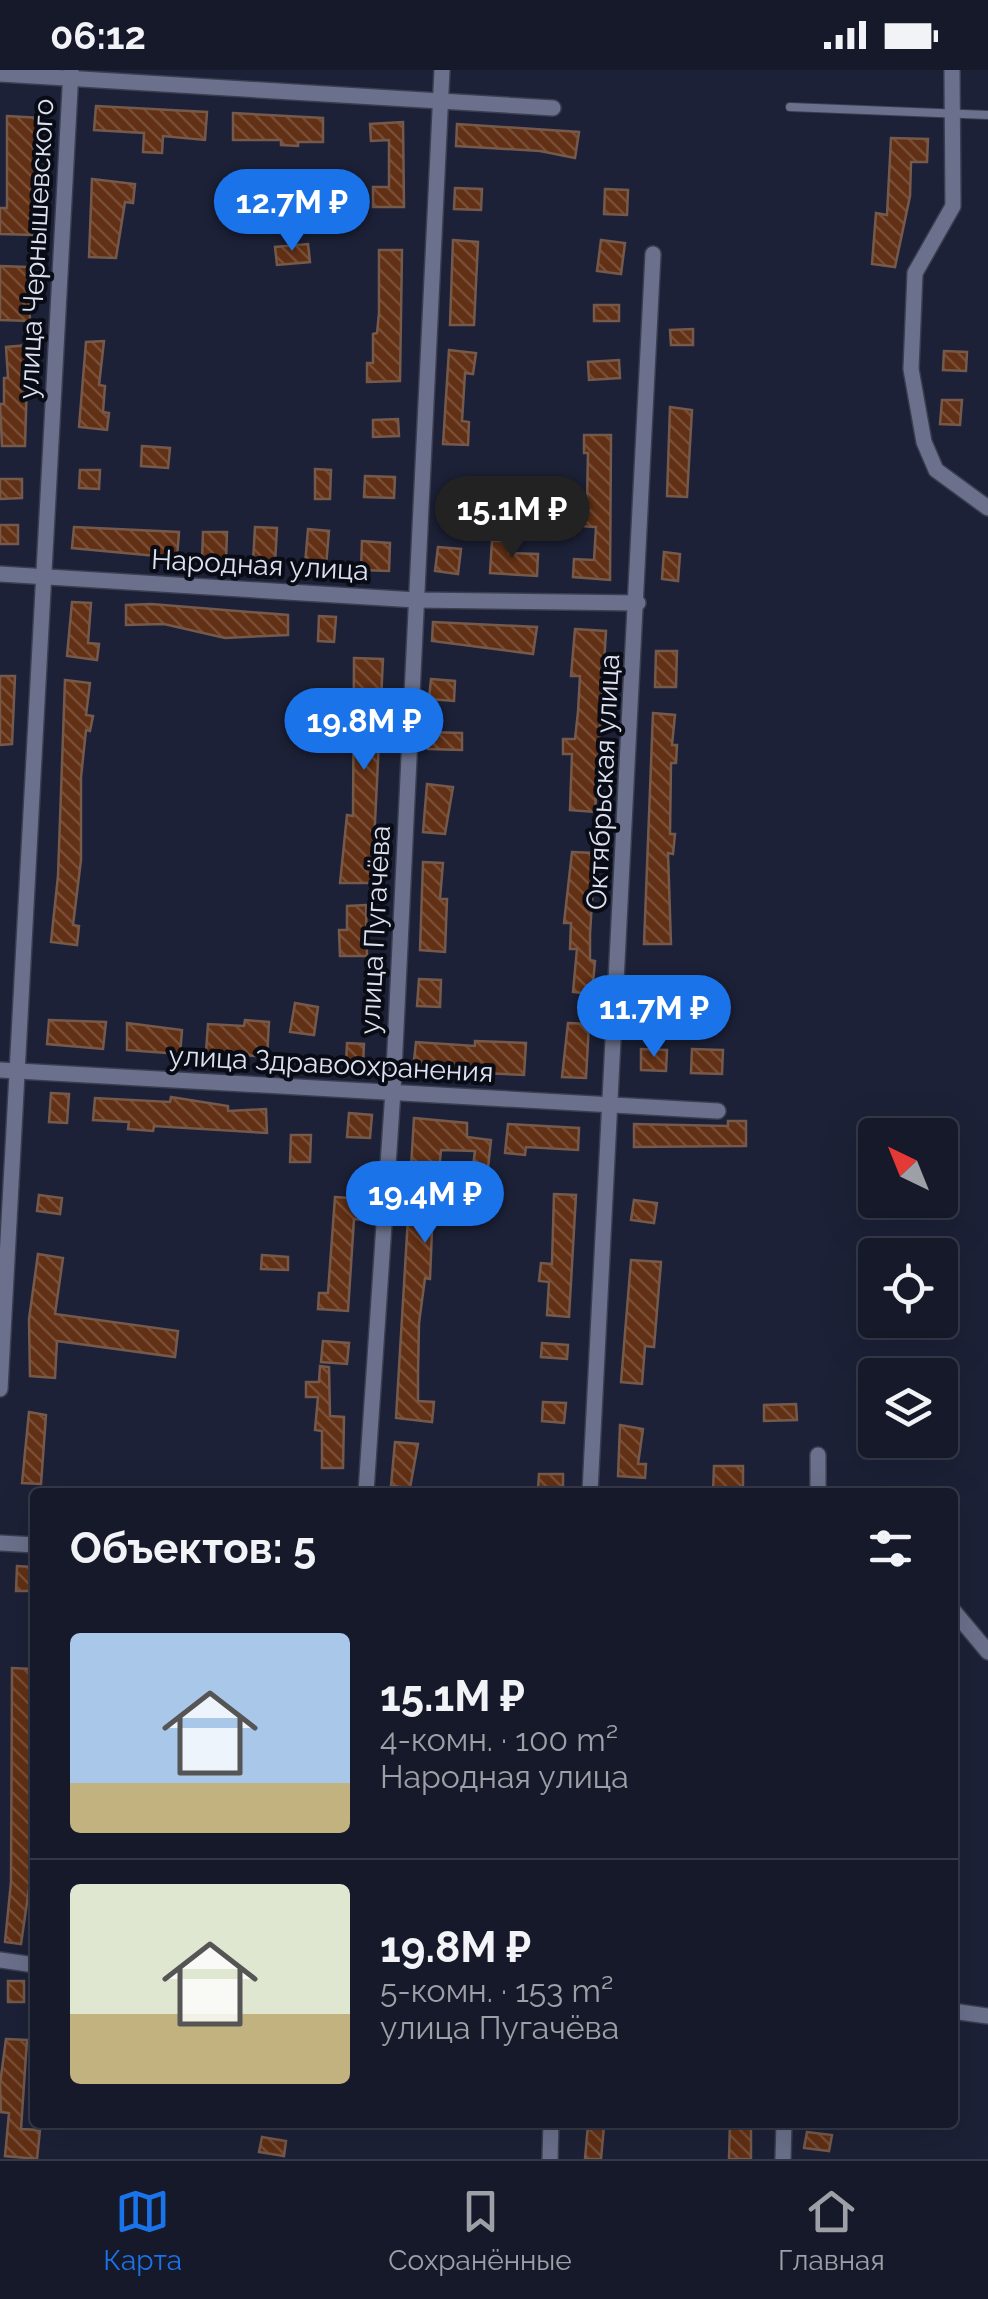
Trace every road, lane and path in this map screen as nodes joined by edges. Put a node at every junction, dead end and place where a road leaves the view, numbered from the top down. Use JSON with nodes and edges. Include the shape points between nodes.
{"nodes":[{"id":1,"x":442,"y":70,"type":"edge"},
{"id":2,"x":952,"y":70,"type":"edge"},
{"id":3,"x":0,"y":74,"type":"edge"},
{"id":4,"x":71,"y":74,"type":"edge"},
{"id":5,"x":441,"y":104,"type":"junction"},
{"id":6,"x":790,"y":106,"type":"dead end"},
{"id":7,"x":552,"y":108,"type":"dead end"},
{"id":8,"x":952,"y":114,"type":"junction"},
{"id":9,"x":988,"y":115,"type":"edge"},
{"id":10,"x":652,"y":254,"type":"dead end"},
{"id":11,"x":988,"y":508,"type":"edge"},
{"id":12,"x":0,"y":574,"type":"edge"},
{"id":13,"x":41,"y":577,"type":"junction"},
{"id":14,"x":416,"y":600,"type":"junction"},
{"id":15,"x":638,"y":603,"type":"junction"},
{"id":16,"x":0,"y":1070,"type":"edge"},
{"id":17,"x":18,"y":1072,"type":"junction"},
{"id":18,"x":393,"y":1092,"type":"junction"},
{"id":19,"x":612,"y":1107,"type":"junction"},
{"id":20,"x":718,"y":1111,"type":"dead end"},
{"id":21,"x":0,"y":1389,"type":"edge"},
{"id":22,"x":818,"y":1454,"type":"dead end"},
{"id":23,"x":366,"y":1488,"type":"edge"},
{"id":24,"x":590,"y":1488,"type":"edge"},
{"id":25,"x":818,"y":1488,"type":"edge"},
{"id":26,"x":0,"y":1543,"type":"edge"},
{"id":27,"x":30,"y":1545,"type":"edge"},
{"id":28,"x":958,"y":1615,"type":"edge"},
{"id":29,"x":988,"y":1652,"type":"edge"},
{"id":30,"x":0,"y":1960,"type":"edge"},
{"id":31,"x":30,"y":1964,"type":"edge"},
{"id":32,"x":958,"y":2015,"type":"edge"},
{"id":33,"x":988,"y":2016,"type":"edge"},
{"id":34,"x":552,"y":2128,"type":"edge"},
{"id":35,"x":784,"y":2128,"type":"edge"},
{"id":36,"x":550,"y":2159,"type":"edge"},
{"id":37,"x":782,"y":2159,"type":"edge"}],
"edges":[{"from":1,"to":5,"type":"street","name":"улица Пугачёва"},
{"from":2,"to":8,"type":"street"},
{"from":3,"to":4,"type":"street"},
{"from":4,"to":5,"type":"street"},
{"from":4,"to":13,"type":"street","name":"улица Чернышевского"},
{"from":5,"to":7,"type":"street"},
{"from":5,"to":14,"type":"street","name":"улица Пугачёва"},
{"from":6,"to":8,"type":"lane"},
{"from":8,"to":9,"type":"lane"},
{"from":8,"to":11,"type":"street","via":[[953,206],[915,273],[910,370],[936,470]]},
{"from":10,"to":15,"type":"street","name":"Октябрьская улица"},
{"from":12,"to":13,"type":"street","name":"Народная улица"},
{"from":13,"to":14,"type":"street","name":"Народная улица"},
{"from":13,"to":17,"type":"street","name":"улица Чернышевского"},
{"from":14,"to":15,"type":"street","name":"Народная улица"},
{"from":14,"to":18,"type":"street","name":"улица Пугачёва"},
{"from":15,"to":19,"type":"street","name":"Октябрьская улица"},
{"from":16,"to":17,"type":"street","name":"улица Здравоохранения"},
{"from":17,"to":18,"type":"street","name":"улица Здравоохранения"},
{"from":17,"to":21,"type":"street","name":"улица Чернышевского"},
{"from":18,"to":19,"type":"street","name":"улица Здравоохранения"},
{"from":18,"to":23,"type":"street","name":"улица Пугачёва"},
{"from":19,"to":20,"type":"street","name":"улица Здравоохранения"},
{"from":19,"to":24,"type":"street","name":"Октябрьская улица"},
{"from":22,"to":25,"type":"street"},
{"from":26,"to":27,"type":"street"},
{"from":28,"to":29,"type":"street"},
{"from":30,"to":31,"type":"street"},
{"from":32,"to":33,"type":"street"},
{"from":34,"to":36,"type":"street"},
{"from":35,"to":37,"type":"street"}]}
